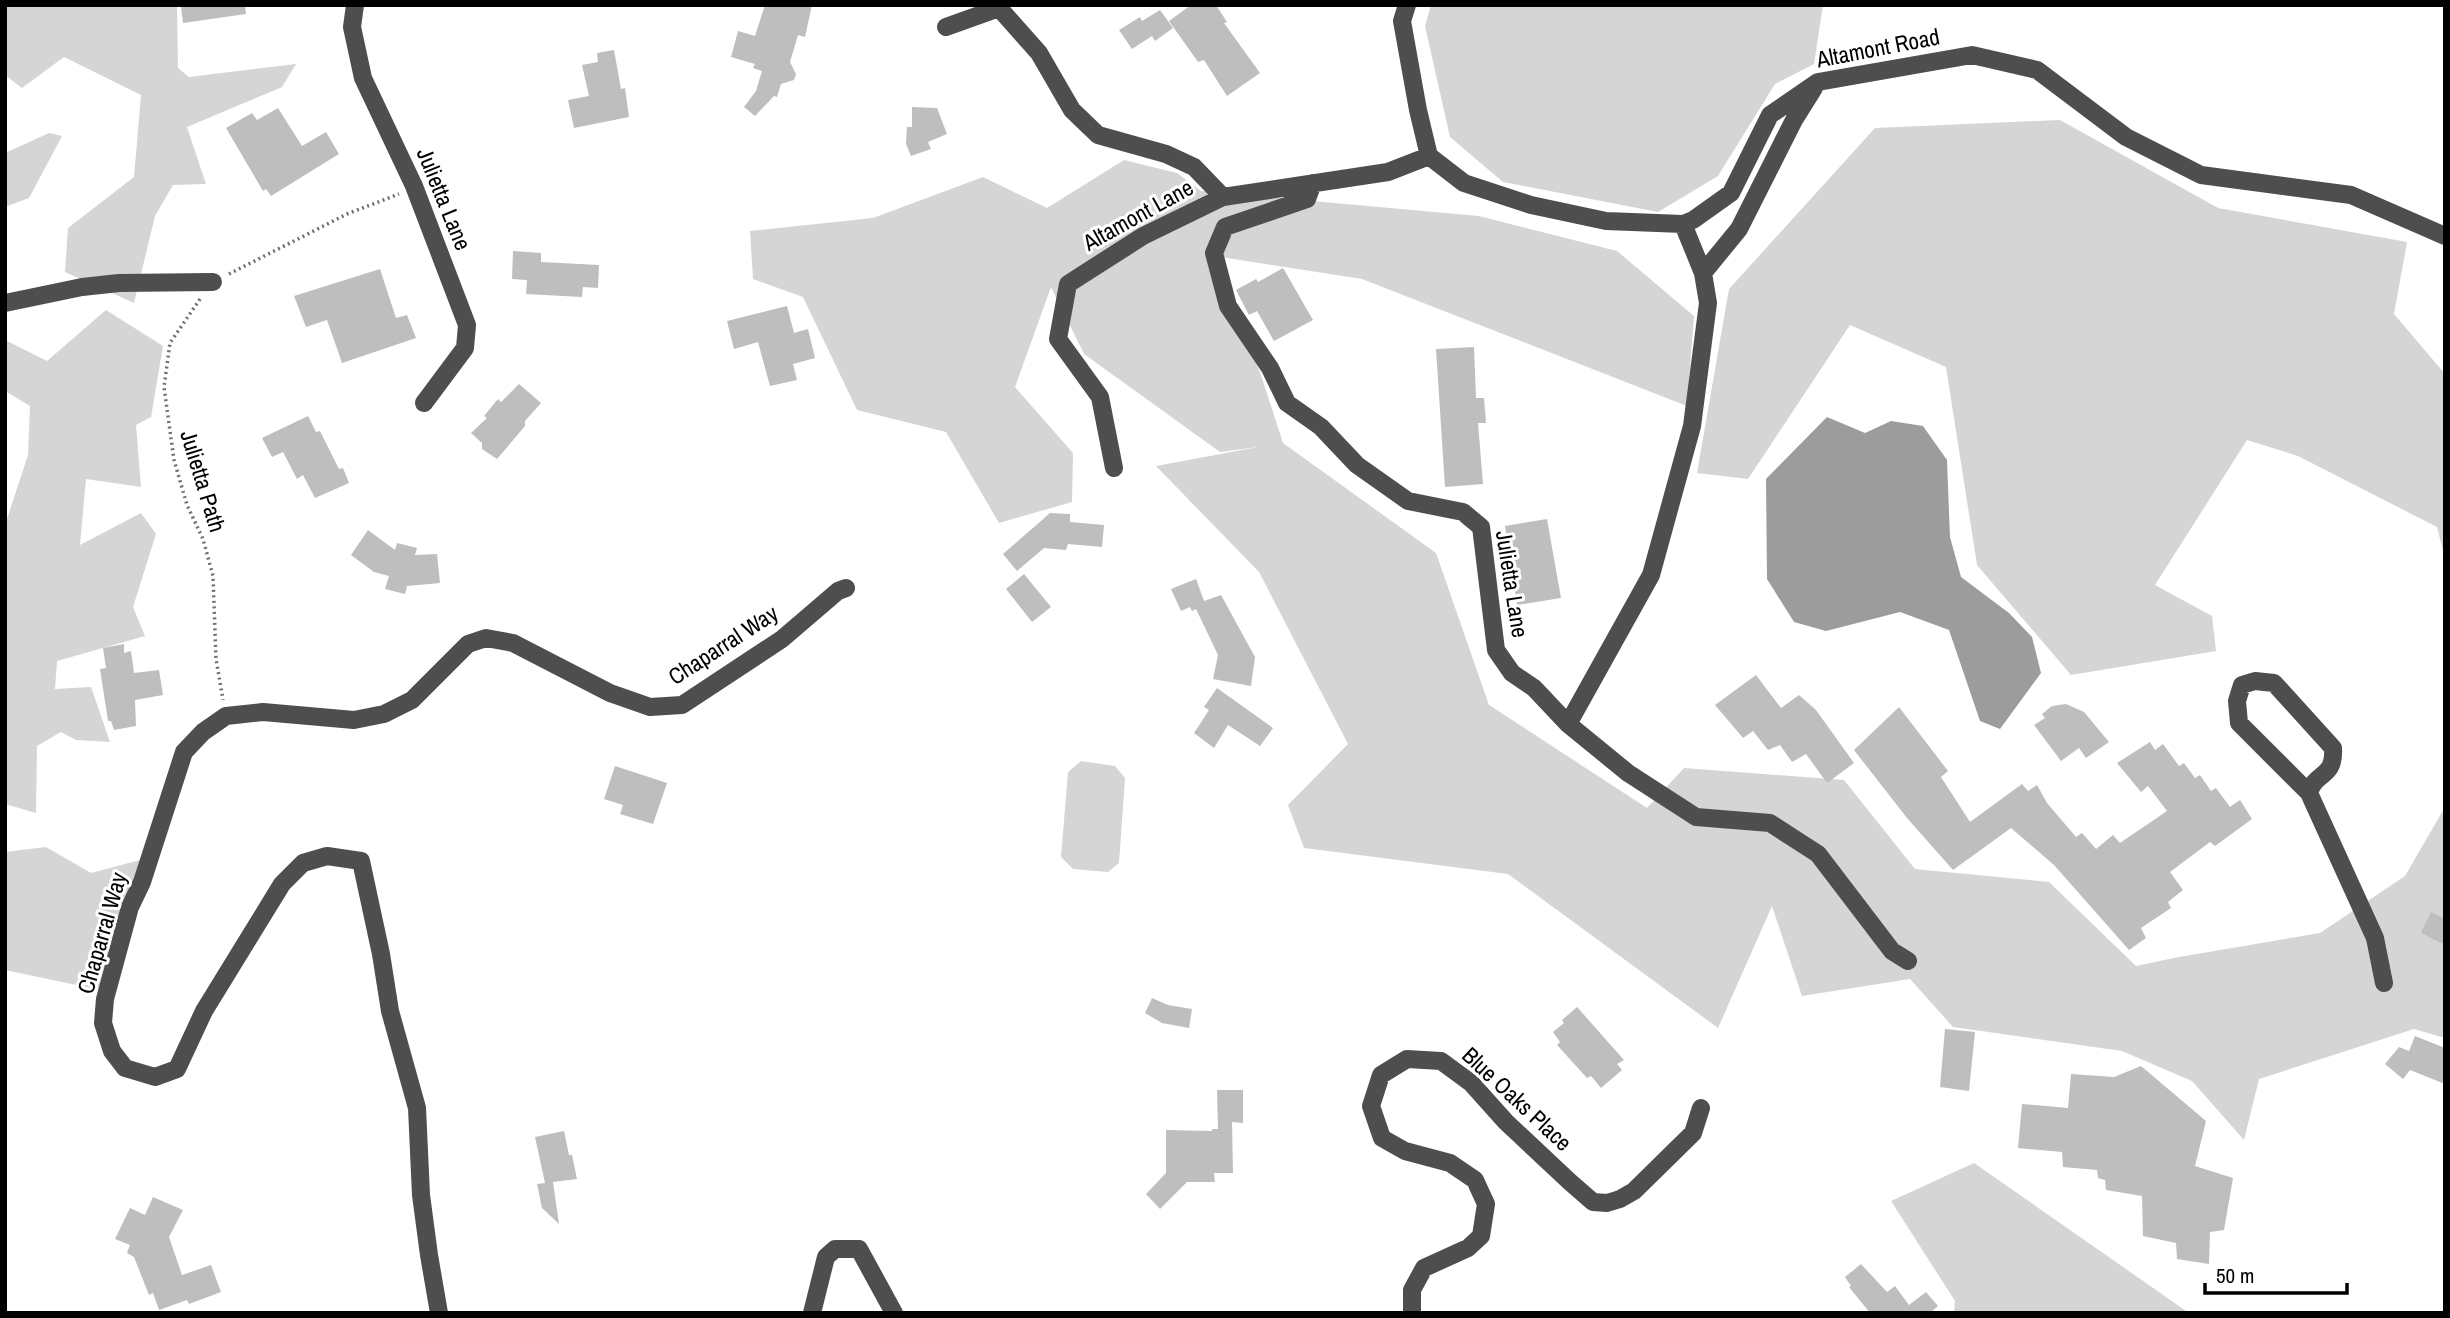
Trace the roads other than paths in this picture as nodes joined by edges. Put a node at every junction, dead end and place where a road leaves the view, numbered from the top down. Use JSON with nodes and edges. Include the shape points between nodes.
{"nodes":[{"id":1,"x":355,"y":5,"type":"edge"},
{"id":2,"x":1406,"y":5,"type":"edge"},
{"id":3,"x":946,"y":27,"type":"dead end"},
{"id":4,"x":1818,"y":82,"type":"junction"},
{"id":5,"x":1429,"y":156,"type":"junction"},
{"id":6,"x":1313,"y":183,"type":"junction"},
{"id":7,"x":1223,"y":197,"type":"junction"},
{"id":8,"x":1683,"y":224,"type":"junction"},
{"id":9,"x":2445,"y":236,"type":"edge"},
{"id":10,"x":1703,"y":273,"type":"junction"},
{"id":11,"x":213,"y":282,"type":"road end"},
{"id":12,"x":5,"y":303,"type":"edge"},
{"id":13,"x":424,"y":404,"type":"dead end"},
{"id":14,"x":1114,"y":468,"type":"dead end"},
{"id":15,"x":846,"y":588,"type":"dead end"},
{"id":16,"x":1568,"y":724,"type":"junction"},
{"id":17,"x":2309,"y":793,"type":"junction"},
{"id":18,"x":1908,"y":961,"type":"dead end"},
{"id":19,"x":2384,"y":983,"type":"dead end"},
{"id":20,"x":1701,"y":1108,"type":"dead end"},
{"id":21,"x":439,"y":1313,"type":"edge"},
{"id":22,"x":813,"y":1313,"type":"edge"},
{"id":23,"x":894,"y":1313,"type":"edge"},
{"id":24,"x":1412,"y":1313,"type":"edge"}],
"edges":[{"from":1,"to":13,"type":"street","name":"Julietta Lane","via":[[352,27],[363,78],[414,186],[467,325],[465,348]]},
{"from":2,"to":5,"type":"street","via":[[1402,21]]},
{"from":3,"to":7,"type":"street","via":[[999,8],[1039,52],[1072,110],[1098,135],[1194,167]]},
{"from":4,"to":8,"type":"street","name":"Altamont Road","via":[[1770,115],[1731,193]]},
{"from":4,"to":9,"type":"street","name":"Altamont Road","via":[[1972,55],[2037,70],[2126,137],[2201,175],[2351,195]]},
{"from":4,"to":10,"type":"street","via":[[1739,229]]},
{"from":5,"to":6,"type":"street","name":"Altamont Lane","via":[[1388,172]]},
{"from":5,"to":8,"type":"street","via":[[1464,183],[1531,205],[1606,221]]},
{"from":6,"to":7,"type":"street","name":"Altamont Lane"},
{"from":6,"to":16,"type":"street","name":"Julietta Lane","via":[[1307,200],[1225,227],[1214,253],[1228,306],[1270,368],[1287,403],[1321,427],[1357,466],[1408,500],[1463,512],[1480,527],[1496,650],[1512,673],[1534,688]]},
{"from":7,"to":14,"type":"street","name":"Altamont Lane","via":[[1143,236],[1068,284],[1058,339],[1100,397]]},
{"from":8,"to":10,"type":"street"},
{"from":10,"to":16,"type":"street","via":[[1708,303],[1692,426],[1651,575]]},
{"from":11,"to":12,"type":"street","via":[[119,283]]},
{"from":15,"to":21,"type":"street","name":"Chaparral Way","via":[[782,639],[682,705],[650,707],[610,693],[513,643],[486,638],[468,644],[412,700],[384,714],[354,720],[263,712],[226,716],[184,752],[130,907],[105,999],[103,1023],[112,1051],[125,1068],[155,1077],[177,1069],[204,1011],[282,884],[303,863],[327,856],[360,861],[390,1011],[417,1108],[421,1195]]},
{"from":16,"to":18,"type":"street","name":"Julietta Lane","via":[[1628,773],[1696,817],[1770,823],[1818,855],[1892,951]]},
{"from":17,"to":17,"type":"street","via":[[2239,723],[2237,701],[2242,685],[2274,683],[2333,748],[2330,769]]},
{"from":17,"to":19,"type":"street","via":[[2375,938]]},
{"from":20,"to":24,"type":"street","name":"Blue Oaks Place","via":[[1693,1133],[1634,1191],[1607,1203],[1594,1202],[1506,1122],[1471,1083],[1441,1061],[1407,1059],[1381,1075],[1371,1106],[1382,1138],[1405,1151],[1450,1163],[1475,1180],[1486,1204],[1481,1236],[1468,1248],[1424,1268],[1412,1290]]},
{"from":22,"to":23,"type":"street","via":[[826,1257],[835,1249],[859,1249]]}]}
